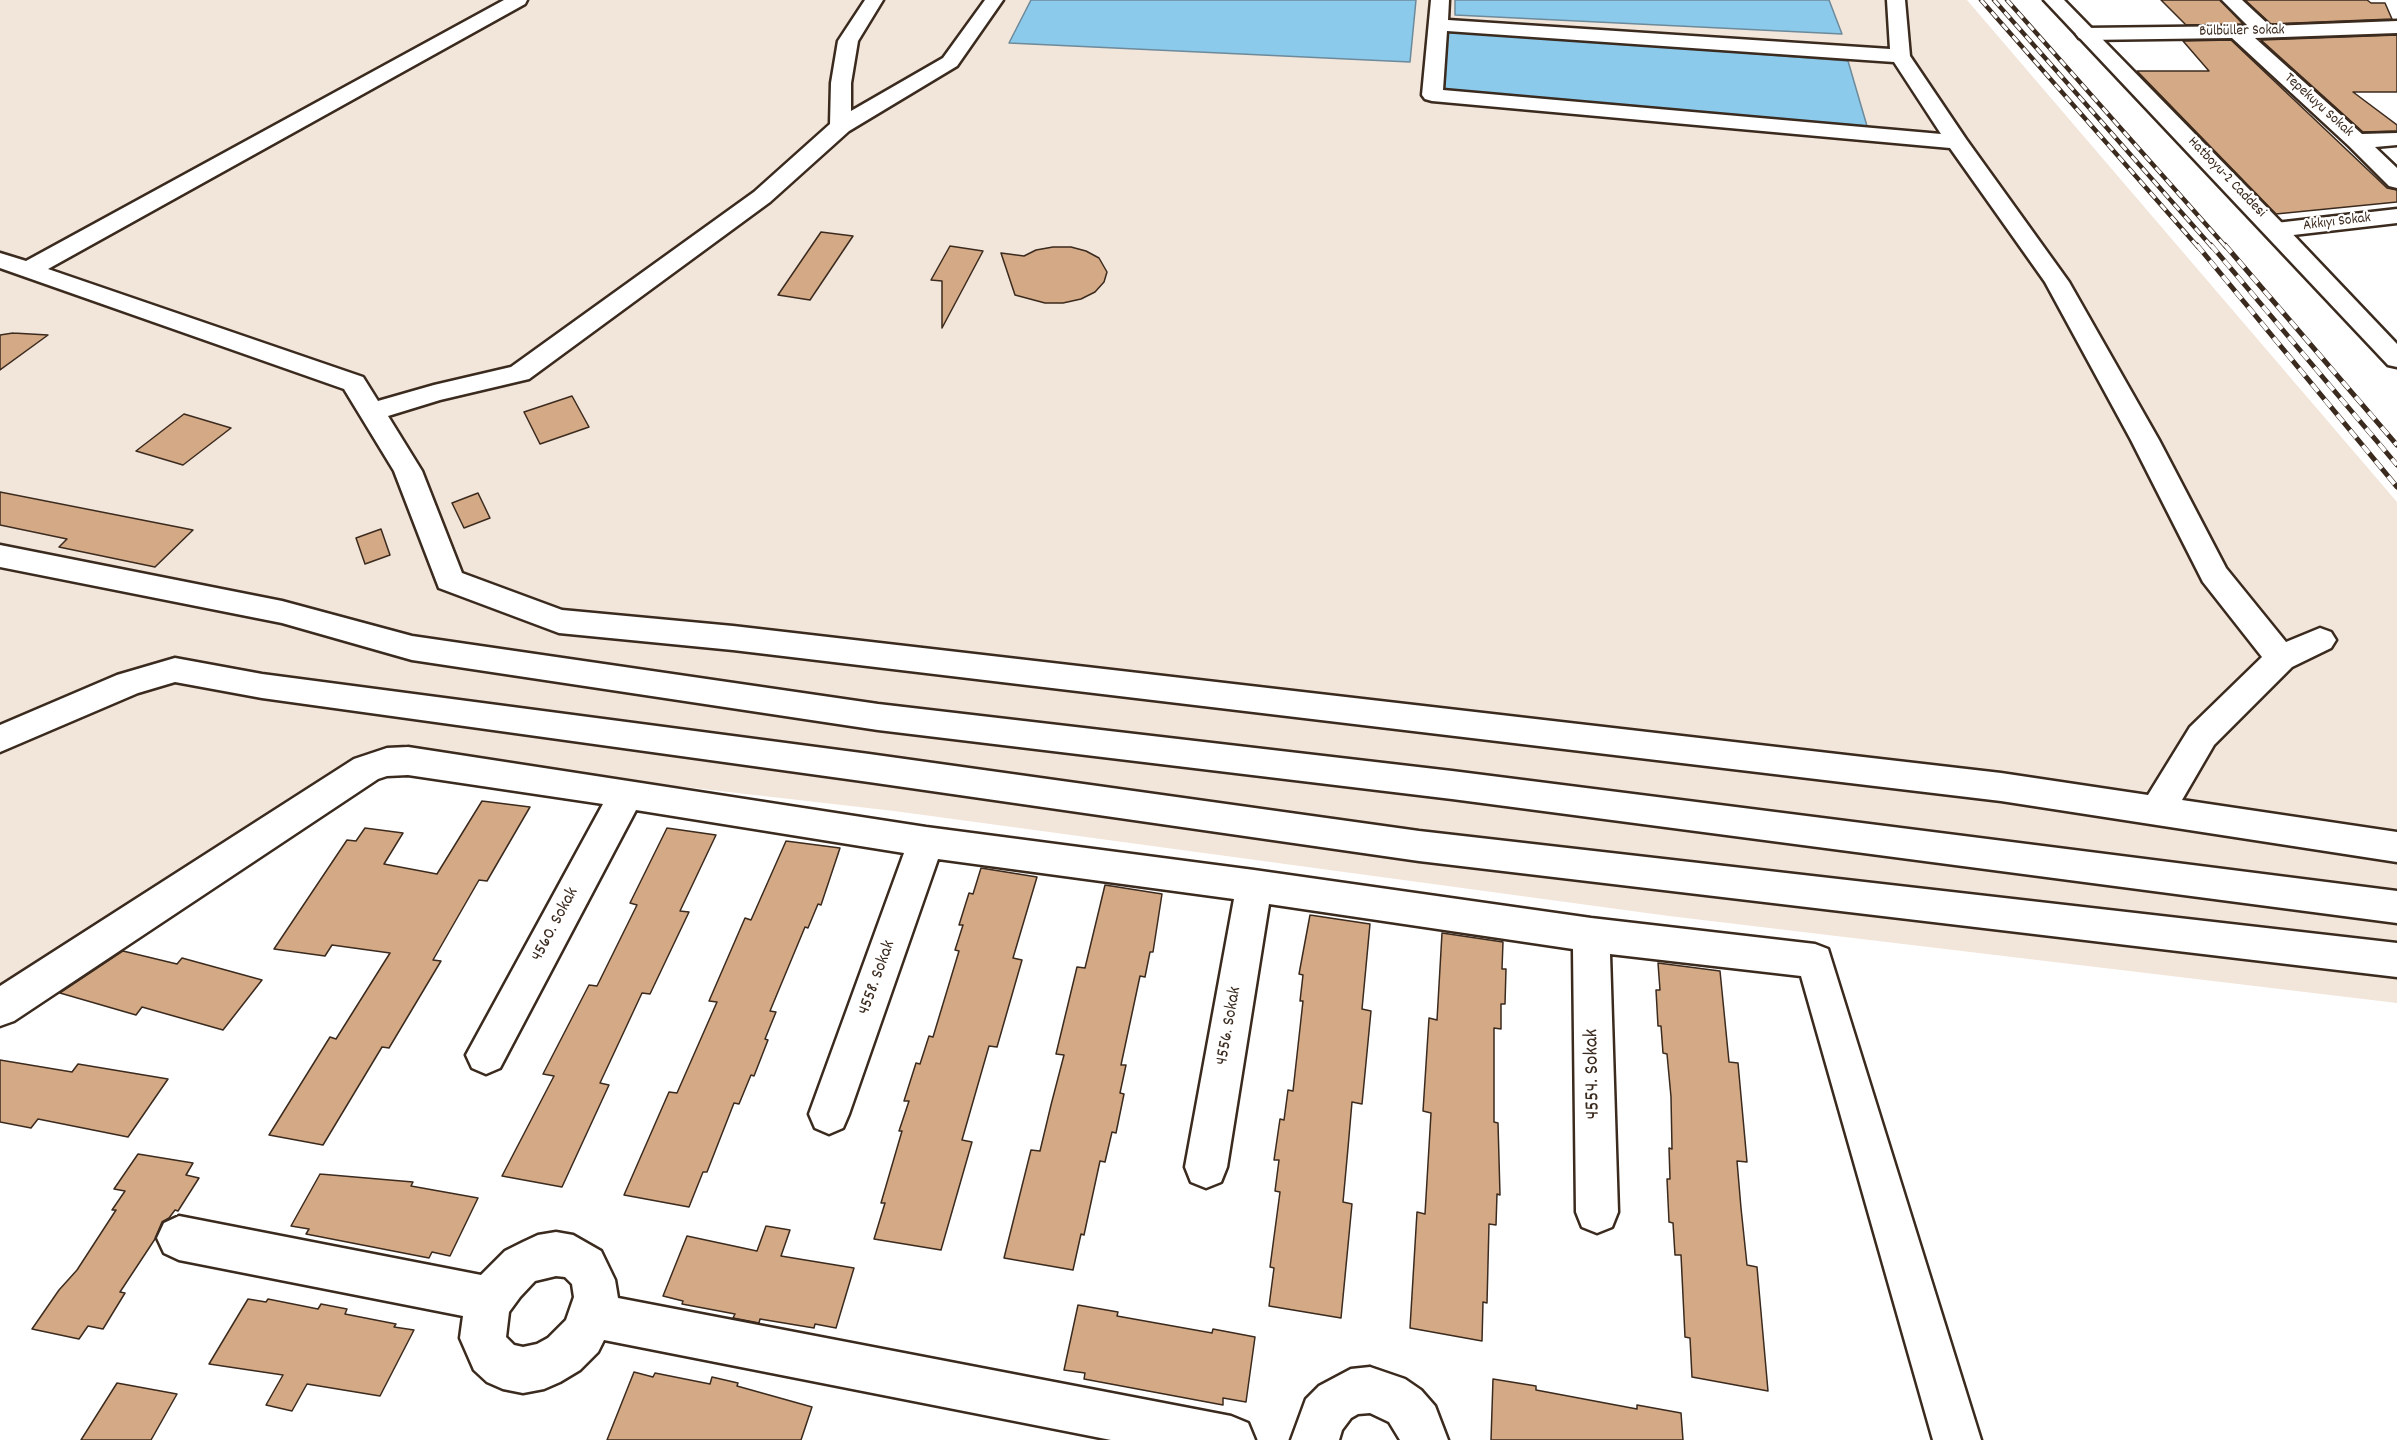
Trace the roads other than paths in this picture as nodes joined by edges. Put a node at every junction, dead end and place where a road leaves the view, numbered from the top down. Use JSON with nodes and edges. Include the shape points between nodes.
{"nodes":[{"id":1,"x":518,"y":0,"type":"edge"},
{"id":2,"x":874,"y":0,"type":"edge"},
{"id":3,"x":994,"y":0,"type":"edge"},
{"id":4,"x":1440,"y":0,"type":"edge"},
{"id":5,"x":1896,"y":0,"type":"edge"},
{"id":6,"x":2053,"y":0,"type":"edge"},
{"id":7,"x":2231,"y":0,"type":"edge"},
{"id":8,"x":1438,"y":25,"type":"junction"},
{"id":9,"x":2397,"y":27,"type":"edge"},
{"id":10,"x":2265,"y":32,"type":"junction"},
{"id":11,"x":2238,"y":33,"type":"junction"},
{"id":12,"x":2086,"y":34,"type":"junction"},
{"id":13,"x":1900,"y":56,"type":"junction"},
{"id":14,"x":841,"y":126,"type":"junction"},
{"id":15,"x":2397,"y":139,"type":"edge"},
{"id":16,"x":2357,"y":141,"type":"junction"},
{"id":17,"x":1957,"y":142,"type":"junction"},
{"id":18,"x":2397,"y":181,"type":"edge"},
{"id":19,"x":2397,"y":216,"type":"edge"},
{"id":20,"x":2276,"y":230,"type":"junction"},
{"id":21,"x":14,"y":265,"type":"edge"},
{"id":22,"x":2397,"y":359,"type":"edge"},
{"id":23,"x":372,"y":412,"type":"junction"},
{"id":24,"x":0,"y":556,"type":"edge"},
{"id":25,"x":2320,"y":640,"type":"dead end"},
{"id":26,"x":2281,"y":658,"type":"junction"},
{"id":27,"x":0,"y":739,"type":"edge"},
{"id":28,"x":626,"y":795,"type":"junction"},
{"id":29,"x":2157,"y":811,"type":"junction"},
{"id":30,"x":926,"y":842,"type":"junction"},
{"id":31,"x":2397,"y":847,"type":"edge"},
{"id":32,"x":1254,"y":886,"type":"junction"},
{"id":33,"x":2397,"y":907,"type":"edge"},
{"id":34,"x":1591,"y":935,"type":"junction"},
{"id":35,"x":2397,"y":960,"type":"edge"},
{"id":36,"x":0,"y":1008,"type":"edge"},
{"id":37,"x":486,"y":1055,"type":"dead end"},
{"id":38,"x":829,"y":1114,"type":"dead end"},
{"id":39,"x":1206,"y":1167,"type":"dead end"},
{"id":40,"x":1597,"y":1212,"type":"dead end"},
{"id":41,"x":180,"y":1238,"type":"dead end"},
{"id":42,"x":491,"y":1299,"type":"junction"},
{"id":43,"x":592,"y":1315,"type":"junction"},
{"id":44,"x":1231,"y":1440,"type":"edge"},
{"id":45,"x":1315,"y":1440,"type":"edge"},
{"id":46,"x":1424,"y":1440,"type":"edge"},
{"id":47,"x":1957,"y":1440,"type":"edge"}],
"edges":[{"from":1,"to":21,"type":"street"},
{"from":2,"to":14,"type":"street","via":[[848,41],[841,83]]},
{"from":3,"to":14,"type":"street","via":[[950,62]]},
{"from":4,"to":8,"type":"street"},
{"from":5,"to":13,"type":"street"},
{"from":6,"to":12,"type":"street","name":"Hatboyu-2 Caddesi"},
{"from":7,"to":10,"type":"street"},
{"from":8,"to":13,"type":"street"},
{"from":8,"to":17,"type":"street","via":[[1432,95]]},
{"from":9,"to":10,"type":"street","name":"Bülbüller Sokak"},
{"from":10,"to":11,"type":"street","name":"Bülbüller Sokak"},
{"from":11,"to":12,"type":"street","name":"Bülbüller Sokak"},
{"from":11,"to":16,"type":"street","name":"Tepekuyu Sokak"},
{"from":12,"to":20,"type":"street","name":"Hatboyu-2 Caddesi"},
{"from":13,"to":17,"type":"street"},
{"from":14,"to":23,"type":"street","via":[[762,197],[520,373]]},
{"from":15,"to":16,"type":"street"},
{"from":16,"to":18,"type":"street","name":"Tepekuyu Sokak"},
{"from":17,"to":26,"type":"street","via":[[2057,282],[2214,574]]},
{"from":19,"to":20,"type":"street","name":"Akkıyı Sokak"},
{"from":20,"to":22,"type":"street","name":"Hatboyu-2 Caddesi"},
{"from":21,"to":23,"type":"street","via":[[354,383]]},
{"from":23,"to":29,"type":"street","via":[[408,471],[450,580],[559,621],[1989,785]]},
{"from":24,"to":33,"type":"street","via":[[282,612],[412,648],[866,715],[1452,784]]},
{"from":25,"to":26,"type":"street"},
{"from":26,"to":29,"type":"street","via":[[2202,736]]},
{"from":27,"to":35,"type":"street","via":[[128,684],[175,670],[262,686],[1419,846]]},
{"from":28,"to":30,"type":"street"},
{"from":28,"to":36,"type":"street","via":[[477,770],[387,762],[366,770],[307,806]]},
{"from":28,"to":37,"type":"street","name":"4560. Sokak"},
{"from":29,"to":31,"type":"street"},
{"from":30,"to":32,"type":"street"},
{"from":30,"to":38,"type":"street","name":"4558. Sokak"},
{"from":32,"to":34,"type":"street"},
{"from":32,"to":39,"type":"street","name":"4556. Sokak"},
{"from":34,"to":40,"type":"street","name":"4554. Sokak"},
{"from":34,"to":47,"type":"street","via":[[1815,961]]},
{"from":41,"to":42,"type":"street"},
{"from":42,"to":43,"type":"street","via":[[520,1266],[556,1254],[573,1257],[586,1266],[596,1297]]},
{"from":42,"to":43,"type":"street","via":[[483,1338],[490,1354],[503,1366],[523,1370],[544,1366],[564,1354],[582,1336]]},
{"from":43,"to":44,"type":"street"},
{"from":45,"to":46,"type":"street","via":[[1323,1416],[1335,1401],[1352,1392],[1370,1390],[1389,1395],[1405,1406],[1418,1423]]}]}
